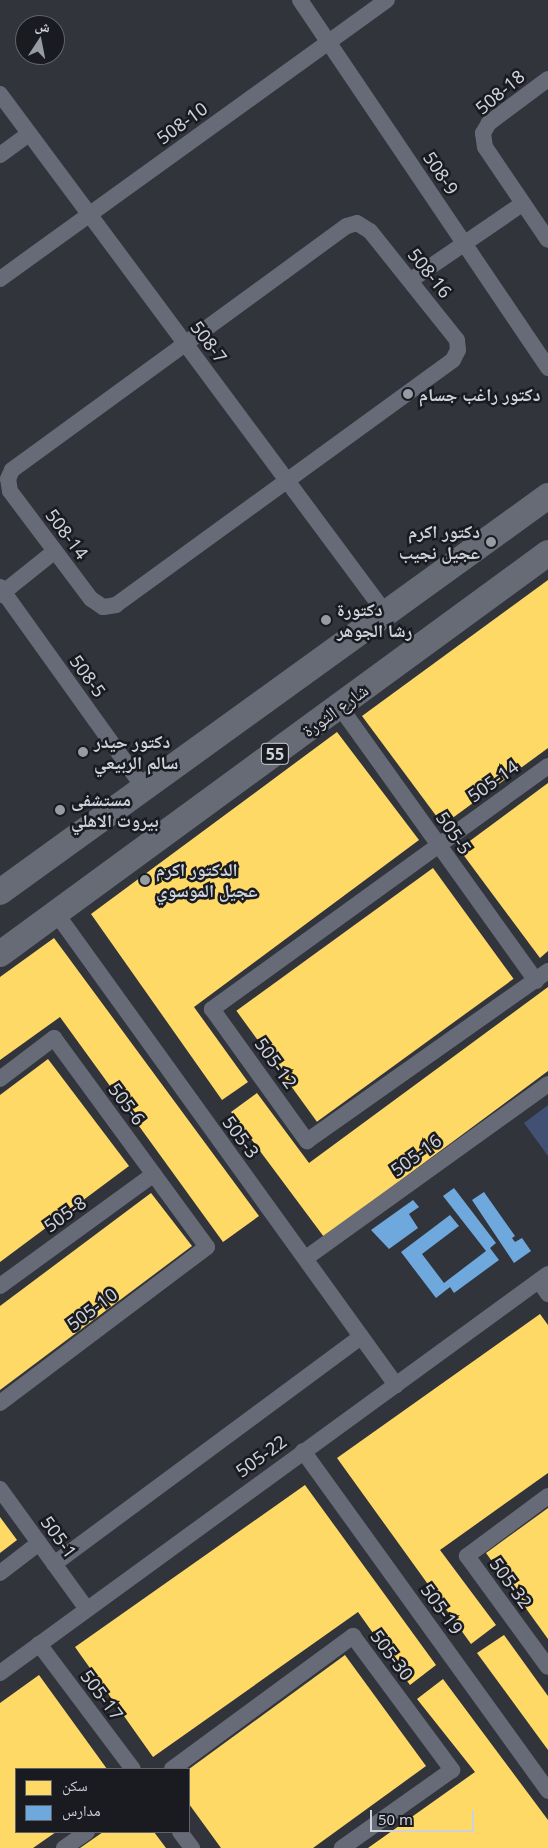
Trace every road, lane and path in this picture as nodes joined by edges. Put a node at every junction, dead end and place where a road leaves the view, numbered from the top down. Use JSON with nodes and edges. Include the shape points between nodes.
{"nodes":[{"id":1,"x":300,"y":0,"type":"edge"},
{"id":2,"x":387,"y":0,"type":"edge"},
{"id":3,"x":329,"y":42,"type":"junction"},
{"id":4,"x":548,"y":79,"type":"edge"},
{"id":5,"x":0,"y":94,"type":"edge"},
{"id":6,"x":29,"y":134,"type":"junction"},
{"id":7,"x":0,"y":155,"type":"edge"},
{"id":8,"x":522,"y":204,"type":"junction"},
{"id":9,"x":89,"y":215,"type":"junction"},
{"id":10,"x":548,"y":240,"type":"edge"},
{"id":11,"x":465,"y":245,"type":"junction"},
{"id":12,"x":0,"y":279,"type":"edge"},
{"id":13,"x":410,"y":280,"type":"junction"},
{"id":14,"x":186,"y":344,"type":"junction"},
{"id":15,"x":548,"y":368,"type":"edge"},
{"id":16,"x":287,"y":481,"type":"junction"},
{"id":17,"x":548,"y":496,"type":"edge"},
{"id":18,"x":55,"y":551,"type":"junction"},
{"id":19,"x":548,"y":554,"type":"edge"},
{"id":20,"x":1,"y":592,"type":"edge"},
{"id":21,"x":386,"y":614,"type":"junction"},
{"id":22,"x":340,"y":707,"type":"junction"},
{"id":23,"x":548,"y":766,"type":"edge"},
{"id":24,"x":144,"y":788,"type":"junction"},
{"id":25,"x":438,"y":846,"type":"junction"},
{"id":26,"x":0,"y":892,"type":"edge"},
{"id":27,"x":56,"y":912,"type":"junction"},
{"id":28,"x":0,"y":954,"type":"edge"},
{"id":29,"x":542,"y":976,"type":"edge"},
{"id":30,"x":0,"y":1079,"type":"edge"},
{"id":31,"x":548,"y":1084,"type":"edge"},
{"id":32,"x":154,"y":1174,"type":"junction"},
{"id":33,"x":207,"y":1247,"type":"joint"},
{"id":34,"x":306,"y":1258,"type":"junction"},
{"id":35,"x":545,"y":1283,"type":"edge"},
{"id":36,"x":0,"y":1286,"type":"edge"},
{"id":37,"x":362,"y":1337,"type":"junction"},
{"id":38,"x":396,"y":1385,"type":"junction"},
{"id":39,"x":0,"y":1403,"type":"edge"},
{"id":40,"x":303,"y":1451,"type":"junction"},
{"id":41,"x":0,"y":1489,"type":"edge"},
{"id":42,"x":548,"y":1496,"type":"edge"},
{"id":43,"x":39,"y":1544,"type":"junction"},
{"id":44,"x":54,"y":1564,"type":"junction"},
{"id":45,"x":0,"y":1573,"type":"edge"},
{"id":46,"x":86,"y":1608,"type":"junction"},
{"id":47,"x":39,"y":1644,"type":"junction"},
{"id":48,"x":548,"y":1667,"type":"edge"},
{"id":49,"x":0,"y":1673,"type":"edge"},
{"id":50,"x":132,"y":1768,"type":"edge"},
{"id":51,"x":173,"y":1768,"type":"edge"},
{"id":52,"x":548,"y":1791,"type":"edge"},
{"id":53,"x":86,"y":1833,"type":"edge"},
{"id":54,"x":181,"y":1833,"type":"edge"},
{"id":55,"x":64,"y":1848,"type":"edge"},
{"id":56,"x":192,"y":1848,"type":"edge"},
{"id":57,"x":342,"y":1848,"type":"edge"}],
"edges":[{"from":1,"to":3,"type":"street","name":"508-9"},
{"from":2,"to":3,"type":"street","name":"508-10"},
{"from":3,"to":9,"type":"street","name":"508-10"},
{"from":3,"to":11,"type":"street","name":"508-9"},
{"from":4,"to":8,"type":"street","name":"508-18","via":[[489,123],[483,133],[485,146]]},
{"from":5,"to":6,"type":"street","name":"508-7"},
{"from":6,"to":7,"type":"street"},
{"from":6,"to":9,"type":"street","name":"508-7"},
{"from":8,"to":10,"type":"street","name":"508-18"},
{"from":8,"to":11,"type":"street"},
{"from":9,"to":12,"type":"street","name":"508-10"},
{"from":9,"to":14,"type":"street","name":"508-7"},
{"from":11,"to":13,"type":"street"},
{"from":11,"to":15,"type":"street","name":"508-9"},
{"from":13,"to":14,"type":"street","name":"508-16","via":[[370,231],[357,224],[347,226]]},
{"from":13,"to":16,"type":"street","name":"508-16","via":[[457,340],[458,350],[453,360]]},
{"from":14,"to":16,"type":"street","name":"508-7"},
{"from":14,"to":18,"type":"street","name":"508-14","via":[[12,470],[8,479],[10,490]]},
{"from":16,"to":18,"type":"street","name":"508-14","via":[[116,605],[103,607],[91,599]]},
{"from":16,"to":21,"type":"street","name":"508-7"},
{"from":17,"to":21,"type":"main road"},
{"from":18,"to":20,"type":"street"},
{"from":19,"to":22,"type":"main road","name":"شارع الثورة","number":"55"},
{"from":20,"to":24,"type":"street","name":"508-5"},
{"from":21,"to":24,"type":"main road"},
{"from":22,"to":25,"type":"street","name":"505-5"},
{"from":22,"to":27,"type":"main road","name":"شارع الثورة","number":"55"},
{"from":23,"to":25,"type":"street","name":"505-14"},
{"from":24,"to":26,"type":"main road"},
{"from":25,"to":29,"type":"street","name":"505-5"},
{"from":25,"to":29,"type":"street","name":"505-12","via":[[212,1009],[308,1141]]},
{"from":27,"to":28,"type":"main road","name":"شارع الثورة","number":"55"},
{"from":27,"to":34,"type":"street","name":"505-3"},
{"from":30,"to":32,"type":"street","name":"505-6","via":[[54,1038]]},
{"from":31,"to":34,"type":"street","name":"505-16"},
{"from":32,"to":33,"type":"street","name":"505-6"},
{"from":32,"to":36,"type":"street","name":"505-8"},
{"from":33,"to":39,"type":"street","name":"505-10"},
{"from":34,"to":37,"type":"street","name":"505-3"},
{"from":35,"to":38,"type":"street","name":"505-22"},
{"from":37,"to":38,"type":"street","name":"505-3"},
{"from":37,"to":44,"type":"street","name":"505-22"},
{"from":38,"to":40,"type":"street","name":"505-22"},
{"from":40,"to":46,"type":"street","name":"505-22"},
{"from":40,"to":52,"type":"street","name":"505-19"},
{"from":41,"to":43,"type":"street","name":"505-1"},
{"from":42,"to":48,"type":"street","name":"505-32","via":[[467,1556]]},
{"from":43,"to":44,"type":"street","name":"505-1"},
{"from":43,"to":45,"type":"street"},
{"from":44,"to":46,"type":"street","name":"505-1"},
{"from":46,"to":47,"type":"street","name":"505-22"},
{"from":47,"to":49,"type":"street","name":"505-22"},
{"from":47,"to":50,"type":"street","name":"505-17"},
{"from":51,"to":57,"type":"street","name":"505-30","via":[[353,1636],[452,1770]]},
{"from":53,"to":55,"type":"street"},
{"from":54,"to":56,"type":"street"}]}
